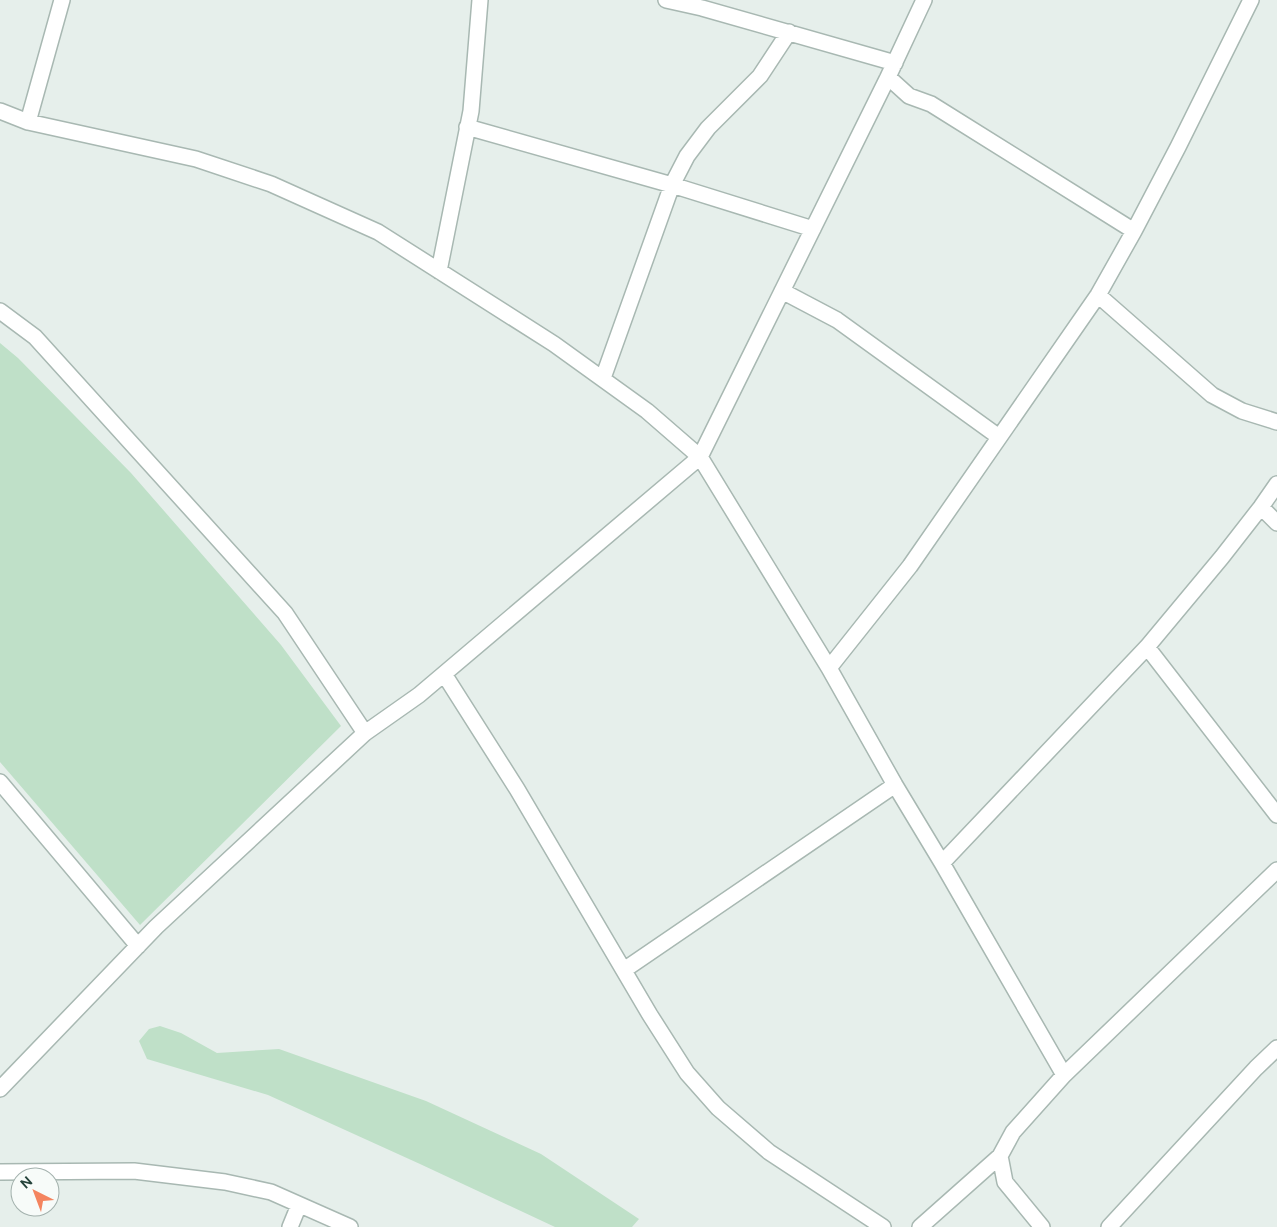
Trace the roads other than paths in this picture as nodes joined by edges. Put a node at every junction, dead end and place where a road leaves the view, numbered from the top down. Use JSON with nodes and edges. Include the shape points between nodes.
{"nodes":[{"id":1,"x":62,"y":0,"type":"edge"},
{"id":2,"x":480,"y":0,"type":"edge"},
{"id":3,"x":666,"y":0,"type":"edge"},
{"id":4,"x":924,"y":0,"type":"edge"},
{"id":5,"x":1250,"y":0,"type":"edge"},
{"id":6,"x":703,"y":4,"type":"edge"},
{"id":7,"x":789,"y":32,"type":"junction"},
{"id":8,"x":895,"y":62,"type":"junction"},
{"id":9,"x":888,"y":77,"type":"junction"},
{"id":10,"x":0,"y":111,"type":"edge"},
{"id":11,"x":28,"y":122,"type":"junction"},
{"id":12,"x":468,"y":127,"type":"junction"},
{"id":13,"x":672,"y":185,"type":"junction"},
{"id":14,"x":813,"y":229,"type":"junction"},
{"id":15,"x":1134,"y":231,"type":"junction"},
{"id":16,"x":439,"y":271,"type":"junction"},
{"id":17,"x":782,"y":291,"type":"junction"},
{"id":18,"x":1098,"y":295,"type":"junction"},
{"id":19,"x":0,"y":311,"type":"edge"},
{"id":20,"x":602,"y":378,"type":"junction"},
{"id":21,"x":1277,"y":422,"type":"edge"},
{"id":22,"x":998,"y":437,"type":"junction"},
{"id":23,"x":700,"y":457,"type":"junction"},
{"id":24,"x":1277,"y":484,"type":"edge"},
{"id":25,"x":1261,"y":507,"type":"junction"},
{"id":26,"x":1277,"y":523,"type":"edge"},
{"id":27,"x":1147,"y":647,"type":"junction"},
{"id":28,"x":829,"y":668,"type":"junction"},
{"id":29,"x":444,"y":674,"type":"junction"},
{"id":30,"x":365,"y":733,"type":"junction"},
{"id":31,"x":0,"y":782,"type":"edge"},
{"id":32,"x":895,"y":785,"type":"junction"},
{"id":33,"x":1277,"y":815,"type":"edge"},
{"id":34,"x":942,"y":863,"type":"junction"},
{"id":35,"x":1277,"y":870,"type":"edge"},
{"id":36,"x":138,"y":946,"type":"junction"},
{"id":37,"x":624,"y":970,"type":"junction"},
{"id":38,"x":1277,"y":1048,"type":"edge"},
{"id":39,"x":1064,"y":1075,"type":"junction"},
{"id":40,"x":0,"y":1089,"type":"edge"},
{"id":41,"x":1000,"y":1156,"type":"junction"},
{"id":42,"x":0,"y":1172,"type":"edge"},
{"id":43,"x":299,"y":1205,"type":"junction"},
{"id":44,"x":290,"y":1227,"type":"edge"},
{"id":45,"x":350,"y":1227,"type":"edge"},
{"id":46,"x":883,"y":1227,"type":"edge"},
{"id":47,"x":920,"y":1227,"type":"edge"},
{"id":48,"x":1042,"y":1227,"type":"edge"},
{"id":49,"x":1109,"y":1227,"type":"edge"}],
"edges":[{"from":1,"to":11,"type":"street"},
{"from":2,"to":12,"type":"street"},
{"from":3,"to":6,"type":"street"},
{"from":4,"to":8,"type":"street"},
{"from":5,"to":15,"type":"street"},
{"from":6,"to":7,"type":"street"},
{"from":7,"to":8,"type":"street"},
{"from":7,"to":13,"type":"street","via":[[760,76],[708,128],[687,156]]},
{"from":8,"to":9,"type":"street"},
{"from":9,"to":14,"type":"street"},
{"from":9,"to":15,"type":"street","via":[[909,96],[932,104]]},
{"from":10,"to":11,"type":"street"},
{"from":11,"to":16,"type":"street","via":[[196,159],[270,184],[378,232]]},
{"from":12,"to":13,"type":"street"},
{"from":12,"to":16,"type":"street"},
{"from":13,"to":14,"type":"street"},
{"from":13,"to":20,"type":"street"},
{"from":14,"to":17,"type":"street"},
{"from":15,"to":18,"type":"street"},
{"from":16,"to":20,"type":"street"},
{"from":17,"to":22,"type":"street","via":[[837,320]]},
{"from":17,"to":23,"type":"street"},
{"from":18,"to":21,"type":"street","via":[[1212,395],[1242,411]]},
{"from":18,"to":22,"type":"street"},
{"from":19,"to":30,"type":"street","via":[[35,337],[285,613]]},
{"from":20,"to":23,"type":"street","via":[[647,411]]},
{"from":22,"to":28,"type":"street","via":[[910,566]]},
{"from":23,"to":28,"type":"street"},
{"from":23,"to":29,"type":"street"},
{"from":24,"to":25,"type":"street"},
{"from":25,"to":26,"type":"street"},
{"from":25,"to":27,"type":"street"},
{"from":27,"to":33,"type":"street"},
{"from":27,"to":34,"type":"street"},
{"from":28,"to":32,"type":"street"},
{"from":29,"to":30,"type":"street"},
{"from":29,"to":37,"type":"street","via":[[518,788]]},
{"from":30,"to":36,"type":"street"},
{"from":31,"to":36,"type":"street"},
{"from":32,"to":34,"type":"street"},
{"from":32,"to":37,"type":"street"},
{"from":34,"to":39,"type":"street"},
{"from":35,"to":39,"type":"street"},
{"from":36,"to":40,"type":"street"},
{"from":37,"to":46,"type":"street","via":[[687,1073],[718,1108],[769,1152]]},
{"from":38,"to":49,"type":"street"},
{"from":39,"to":41,"type":"street","via":[[1012,1132]]},
{"from":41,"to":47,"type":"street"},
{"from":41,"to":48,"type":"street","via":[[1005,1182]]},
{"from":42,"to":43,"type":"street","via":[[134,1171],[225,1182],[271,1192]]},
{"from":43,"to":44,"type":"street"},
{"from":43,"to":45,"type":"street"}]}
